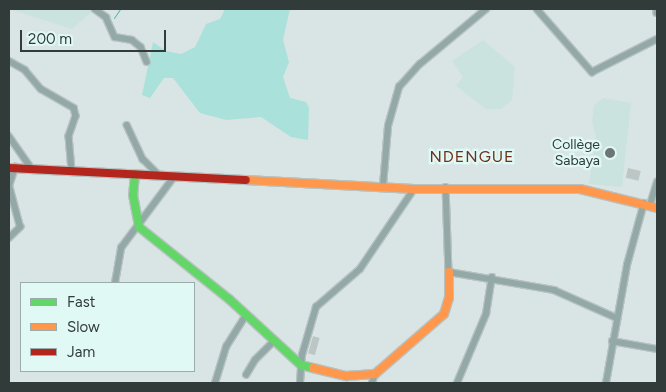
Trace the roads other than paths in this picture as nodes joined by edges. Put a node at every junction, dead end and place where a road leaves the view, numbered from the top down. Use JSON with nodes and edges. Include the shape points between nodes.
{"nodes":[{"id":1,"x":95,"y":9,"type":"edge"},
{"id":2,"x":486,"y":9,"type":"edge"},
{"id":3,"x":536,"y":9,"type":"edge"},
{"id":4,"x":657,"y":9,"type":"edge"},
{"id":5,"x":657,"y":13,"type":"edge"},
{"id":6,"x":657,"y":39,"type":"edge"},
{"id":7,"x":9,"y":61,"type":"edge"},
{"id":8,"x":147,"y":62,"type":"dead end"},
{"id":9,"x":127,"y":125,"type":"dead end"},
{"id":10,"x":9,"y":136,"type":"edge"},
{"id":11,"x":12,"y":167,"type":"edge"},
{"id":12,"x":32,"y":167,"type":"junction"},
{"id":13,"x":72,"y":169,"type":"junction"},
{"id":14,"x":135,"y":174,"type":"junction"},
{"id":15,"x":160,"y":176,"type":"junction"},
{"id":16,"x":174,"y":177,"type":"junction"},
{"id":17,"x":657,"y":182,"type":"edge"},
{"id":18,"x":383,"y":186,"type":"junction"},
{"id":19,"x":9,"y":187,"type":"edge"},
{"id":20,"x":446,"y":187,"type":"junction"},
{"id":21,"x":414,"y":189,"type":"junction"},
{"id":22,"x":650,"y":205,"type":"edge"},
{"id":23,"x":139,"y":226,"type":"junction"},
{"id":24,"x":9,"y":238,"type":"edge"},
{"id":25,"x":449,"y":272,"type":"junction"},
{"id":26,"x":492,"y":277,"type":"junction"},
{"id":27,"x":115,"y":282,"type":"edge"},
{"id":28,"x":246,"y":315,"type":"junction"},
{"id":29,"x":617,"y":318,"type":"junction"},
{"id":30,"x":275,"y":340,"type":"junction"},
{"id":31,"x":612,"y":341,"type":"junction"},
{"id":32,"x":657,"y":349,"type":"edge"},
{"id":33,"x":301,"y":366,"type":"junction"},
{"id":34,"x":374,"y":374,"type":"junction"},
{"id":35,"x":246,"y":376,"type":"dead end"},
{"id":36,"x":215,"y":383,"type":"edge"},
{"id":37,"x":300,"y":383,"type":"edge"},
{"id":38,"x":372,"y":383,"type":"edge"},
{"id":39,"x":458,"y":383,"type":"edge"},
{"id":40,"x":606,"y":383,"type":"edge"}],
"edges":[{"from":1,"to":8,"type":"street","via":[[106,17],[115,37],[132,40],[141,46]]},
{"from":2,"to":18,"type":"street","via":[[420,64],[399,87],[388,126]]},
{"from":3,"to":6,"type":"street","via":[[592,72]]},
{"from":4,"to":5,"type":"street"},
{"from":7,"to":13,"type":"street","via":[[26,70],[41,89],[74,108],[76,116],[69,136]]},
{"from":9,"to":15,"type":"street","via":[[142,159]]},
{"from":10,"to":12,"type":"street"},
{"from":11,"to":12,"type":"main road"},
{"from":11,"to":19,"type":"street"},
{"from":12,"to":13,"type":"main road"},
{"from":13,"to":14,"type":"main road"},
{"from":14,"to":15,"type":"main road"},
{"from":14,"to":23,"type":"main road","via":[[133,195]]},
{"from":15,"to":16,"type":"main road"},
{"from":16,"to":18,"type":"main road"},
{"from":16,"to":23,"type":"street"},
{"from":17,"to":22,"type":"street"},
{"from":18,"to":21,"type":"main road"},
{"from":19,"to":24,"type":"street","via":[[20,223],[17,234]]},
{"from":20,"to":21,"type":"main road"},
{"from":20,"to":22,"type":"main road","via":[[580,189]]},
{"from":20,"to":25,"type":"street"},
{"from":21,"to":33,"type":"street","via":[[360,269],[316,307]]},
{"from":22,"to":29,"type":"street"},
{"from":23,"to":27,"type":"street","via":[[119,252],[121,266]]},
{"from":23,"to":28,"type":"main road"},
{"from":25,"to":26,"type":"street"},
{"from":25,"to":34,"type":"main road","via":[[449,298],[444,314]]},
{"from":26,"to":29,"type":"street","via":[[569,294]]},
{"from":26,"to":39,"type":"street","via":[[486,314]]},
{"from":28,"to":30,"type":"main road"},
{"from":28,"to":36,"type":"street","via":[[226,347]]},
{"from":29,"to":31,"type":"street"},
{"from":30,"to":33,"type":"main road"},
{"from":30,"to":35,"type":"street"},
{"from":31,"to":32,"type":"street"},
{"from":31,"to":40,"type":"street"},
{"from":33,"to":34,"type":"main road","via":[[346,376]]},
{"from":33,"to":37,"type":"street"},
{"from":34,"to":38,"type":"street"}]}
